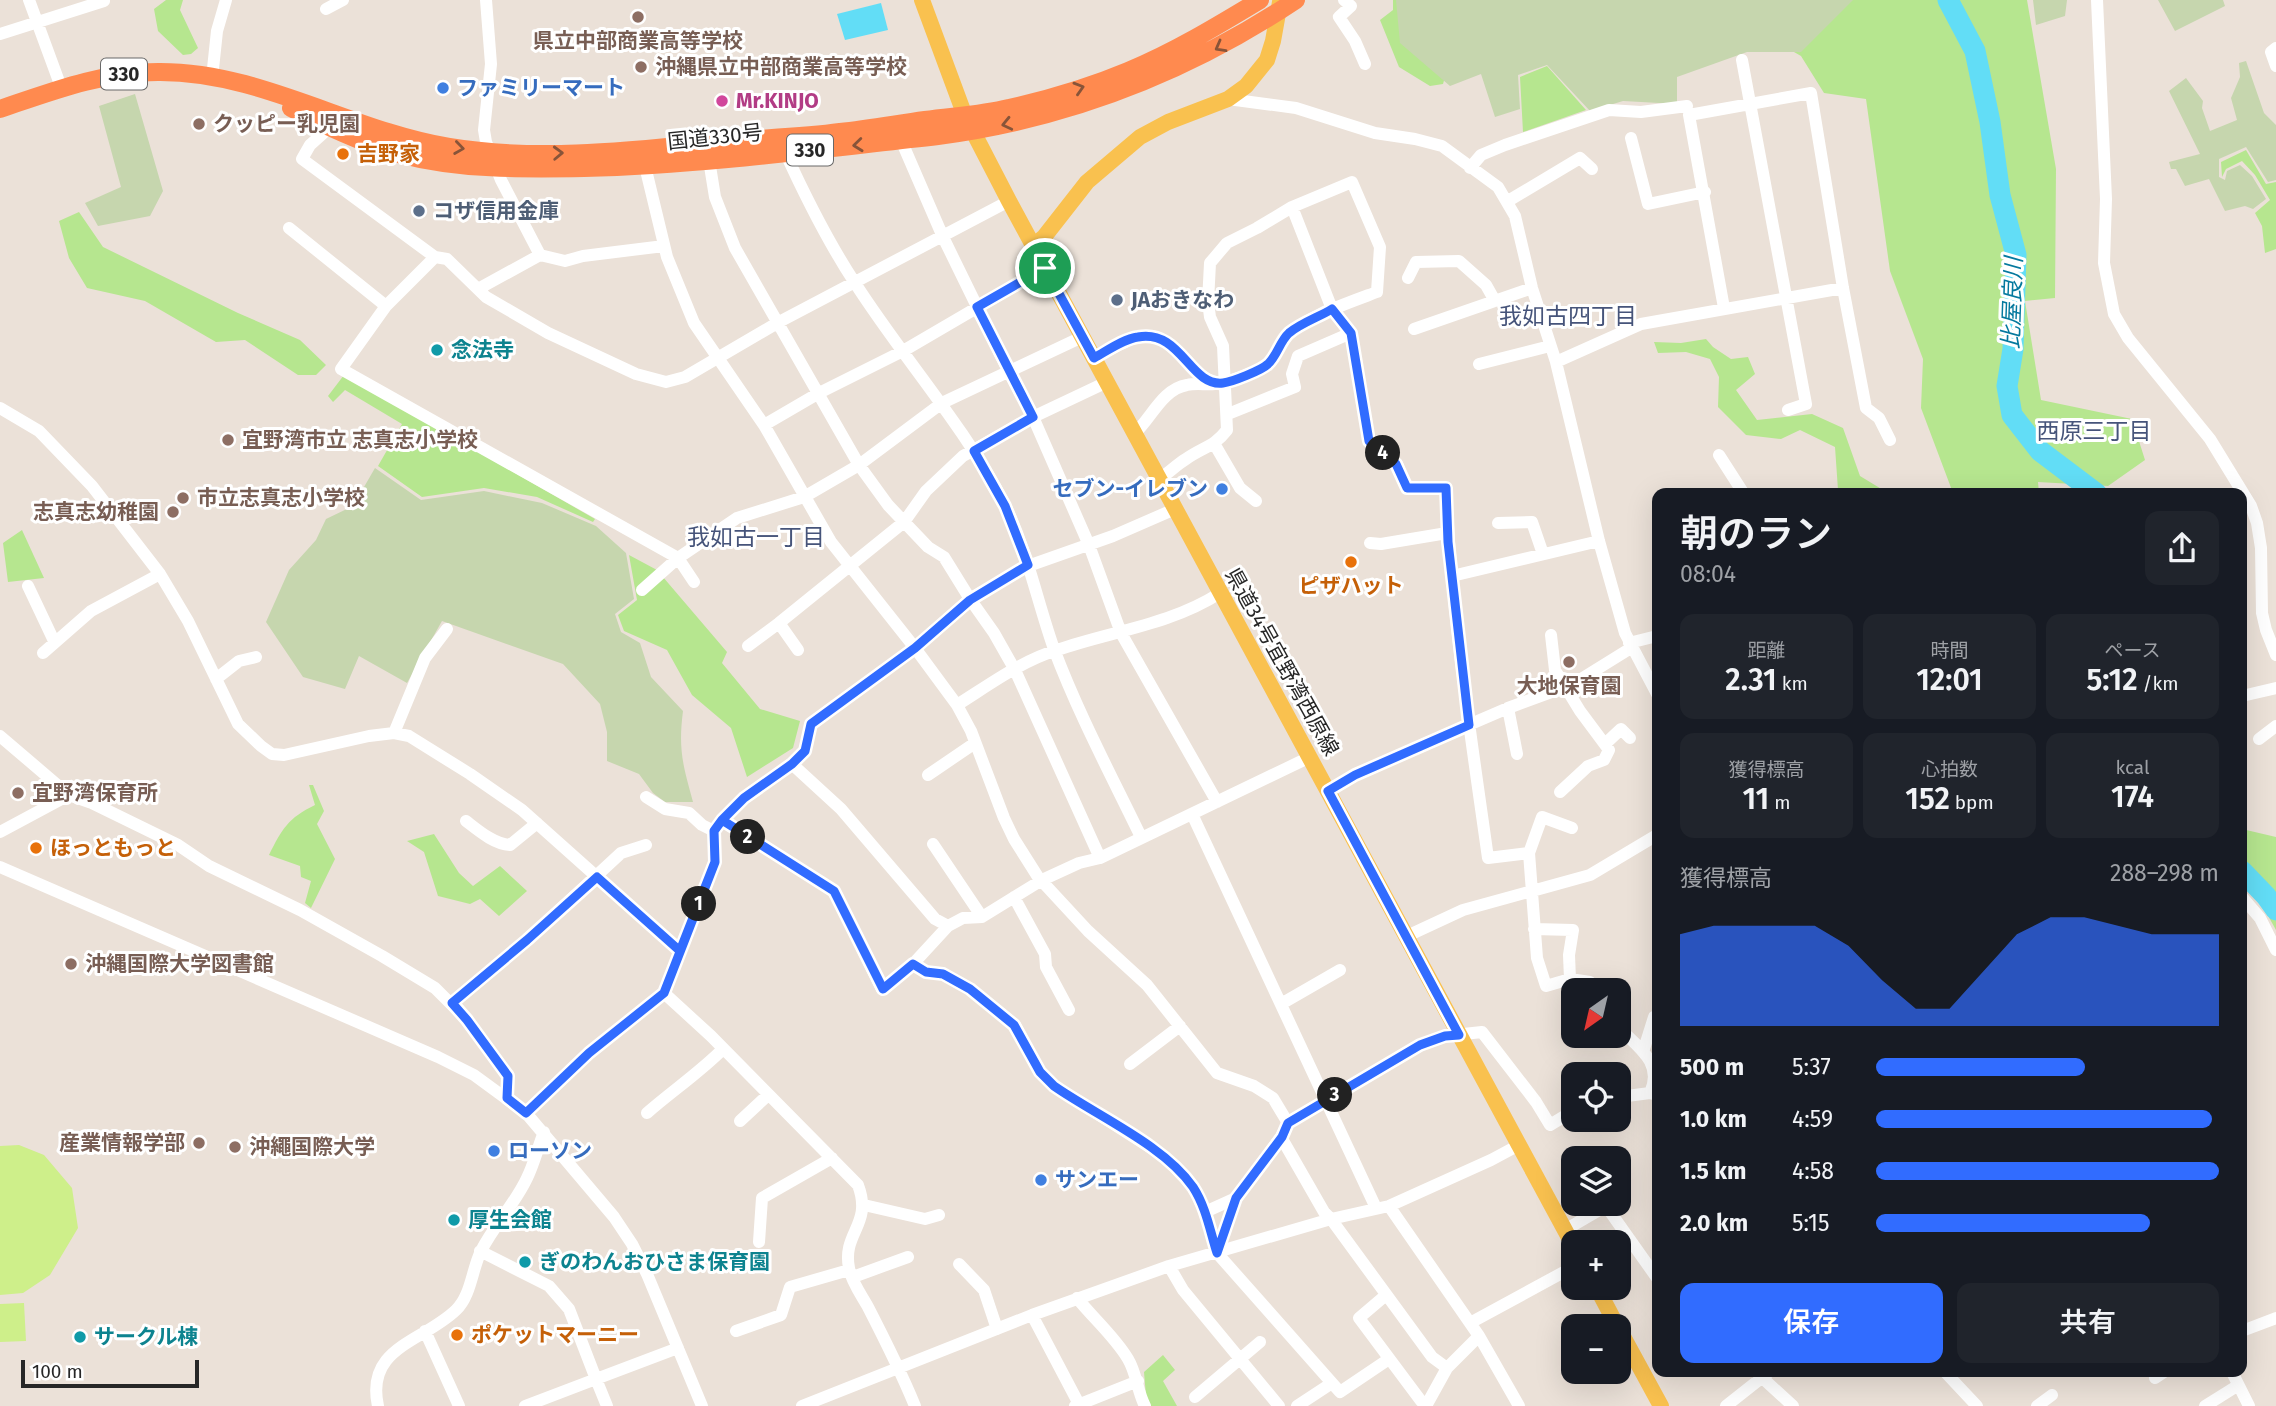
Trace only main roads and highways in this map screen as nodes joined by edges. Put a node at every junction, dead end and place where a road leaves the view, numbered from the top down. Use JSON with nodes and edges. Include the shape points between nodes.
{"nodes":[{"id":1,"x":922,"y":0,"type":"edge"},
{"id":2,"x":1260,"y":0,"type":"edge"},
{"id":3,"x":1296,"y":0,"type":"edge"},
{"id":4,"x":1279,"y":6,"type":"edge"},
{"id":5,"x":0,"y":108,"type":"edge"},
{"id":6,"x":970,"y":124,"type":"junction"},
{"id":7,"x":493,"y":161,"type":"junction"},
{"id":8,"x":1033,"y":246,"type":"junction"},
{"id":9,"x":1565,"y":1230,"type":"edge"},
{"id":10,"x":1631,"y":1352,"type":"edge"},
{"id":11,"x":1661,"y":1406,"type":"edge"}],
"edges":[{"from":1,"to":6,"type":"main road","name":"県道34号宜野湾西原線"},
{"from":6,"to":2,"type":"highway","name":"国道330号","number":"330","one_way":true,"via":[[1126,72],[1190,42]]},
{"from":3,"to":4,"type":"highway","name":"国道330号","number":"330"},
{"from":4,"to":6,"type":"highway","name":"国道330号","number":"330","one_way":true,"via":[[1202,57],[1120,92],[1069,108]]},
{"from":4,"to":8,"type":"main road","via":[[1267,60],[1254,78],[1228,99],[1140,137],[1087,182]]},
{"from":5,"to":7,"type":"highway","name":"国道330号","number":"330","via":[[103,77],[159,72],[251,87],[332,121]]},
{"from":7,"to":6,"type":"highway","name":"国道330号","number":"330","one_way":true},
{"from":6,"to":7,"type":"highway","name":"国道330号","number":"330","one_way":true,"via":[[901,140],[645,166]]},
{"from":6,"to":8,"type":"main road","name":"県道34号宜野湾西原線"},
{"from":8,"to":9,"type":"main road","name":"県道34号宜野湾西原線"},
{"from":10,"to":11,"type":"main road"}]}
